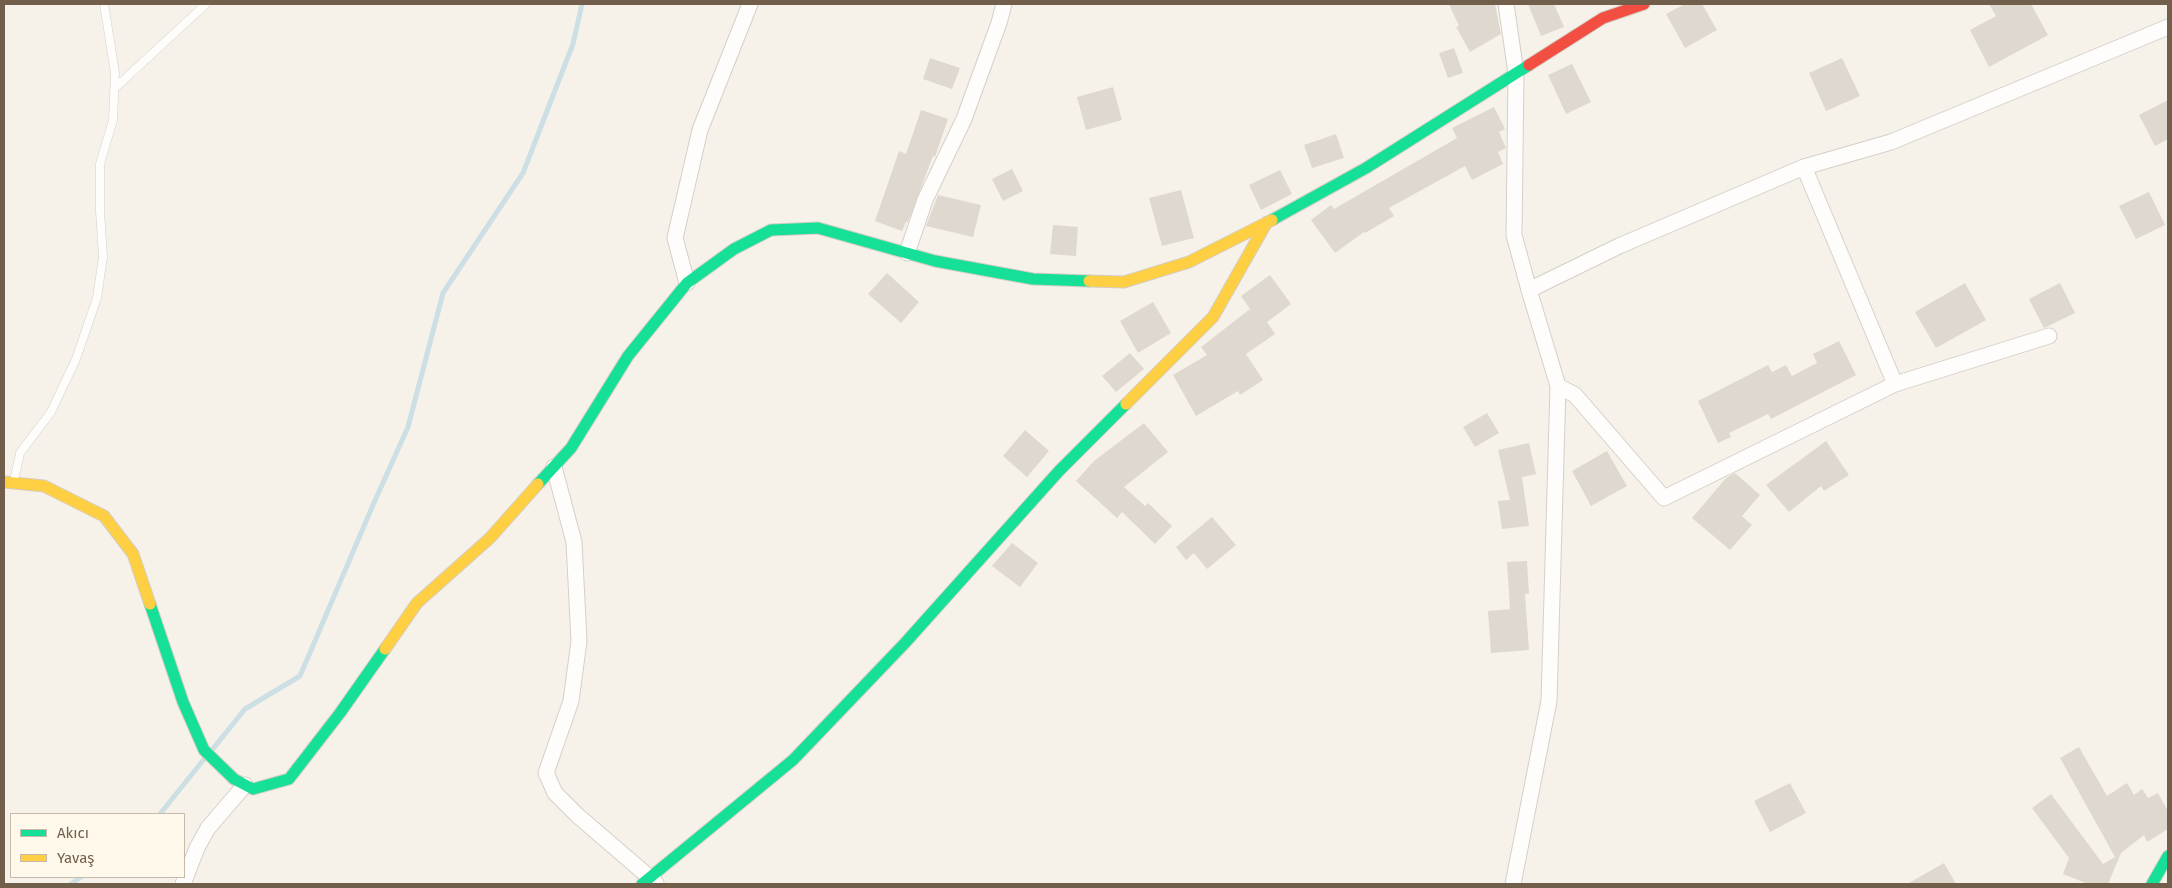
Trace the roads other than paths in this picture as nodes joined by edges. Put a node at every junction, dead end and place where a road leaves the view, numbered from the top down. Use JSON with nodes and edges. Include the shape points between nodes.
{"nodes":[{"id":1,"x":104,"y":4,"type":"edge"},
{"id":2,"x":206,"y":4,"type":"edge"},
{"id":3,"x":750,"y":4,"type":"edge"},
{"id":4,"x":1004,"y":4,"type":"edge"},
{"id":5,"x":1506,"y":4,"type":"edge"},
{"id":6,"x":1644,"y":4,"type":"edge"},
{"id":7,"x":2168,"y":27,"type":"edge"},
{"id":8,"x":1516,"y":74,"type":"junction"},
{"id":9,"x":115,"y":88,"type":"junction"},
{"id":10,"x":1804,"y":167,"type":"junction"},
{"id":11,"x":1268,"y":222,"type":"junction"},
{"id":12,"x":907,"y":253,"type":"junction"},
{"id":13,"x":687,"y":283,"type":"junction"},
{"id":14,"x":1529,"y":290,"type":"junction"},
{"id":15,"x":2050,"y":336,"type":"dead end"},
{"id":16,"x":1895,"y":384,"type":"junction"},
{"id":17,"x":1558,"y":386,"type":"junction"},
{"id":18,"x":554,"y":467,"type":"junction"},
{"id":19,"x":9,"y":483,"type":"edge"},
{"id":20,"x":240,"y":782,"type":"junction"},
{"id":21,"x":2168,"y":856,"type":"edge"},
{"id":22,"x":650,"y":882,"type":"edge"},
{"id":23,"x":183,"y":884,"type":"edge"},
{"id":24,"x":1513,"y":884,"type":"edge"},
{"id":25,"x":2152,"y":884,"type":"edge"}],
"edges":[{"from":1,"to":9,"type":"lane"},
{"from":2,"to":9,"type":"lane"},
{"from":3,"to":13,"type":"street","via":[[700,130],[675,238]]},
{"from":4,"to":12,"type":"street","via":[[964,119],[925,200]]},
{"from":5,"to":8,"type":"street"},
{"from":6,"to":8,"type":"street","via":[[1603,18]]},
{"from":7,"to":10,"type":"street","via":[[1890,142]]},
{"from":8,"to":11,"type":"street","via":[[1366,168]]},
{"from":8,"to":14,"type":"street","via":[[1514,235]]},
{"from":9,"to":19,"type":"lane","via":[[113,120],[100,164],[103,258],[97,298],[76,359],[51,412],[20,453]]},
{"from":10,"to":14,"type":"street","via":[[1619,246]]},
{"from":10,"to":16,"type":"street"},
{"from":11,"to":12,"type":"street","via":[[1189,262],[1124,282],[1034,279]]},
{"from":11,"to":22,"type":"street","via":[[1213,317],[1059,471],[906,643],[793,760]]},
{"from":12,"to":13,"type":"street","via":[[818,228],[770,230],[734,249]]},
{"from":13,"to":18,"type":"street","via":[[628,356],[571,448]]},
{"from":14,"to":17,"type":"street"},
{"from":15,"to":16,"type":"street"},
{"from":16,"to":17,"type":"street","via":[[1664,498],[1575,395]]},
{"from":17,"to":24,"type":"street","via":[[1549,701]]},
{"from":18,"to":20,"type":"street","via":[[490,538],[417,603],[289,779],[254,789]]},
{"from":18,"to":22,"type":"street","via":[[574,542],[579,641],[570,701],[546,773],[555,793]]},
{"from":19,"to":20,"type":"street","via":[[44,486],[104,516],[133,554],[183,702],[204,750]]},
{"from":20,"to":23,"type":"street","via":[[208,828]]},
{"from":21,"to":25,"type":"street"}]}
